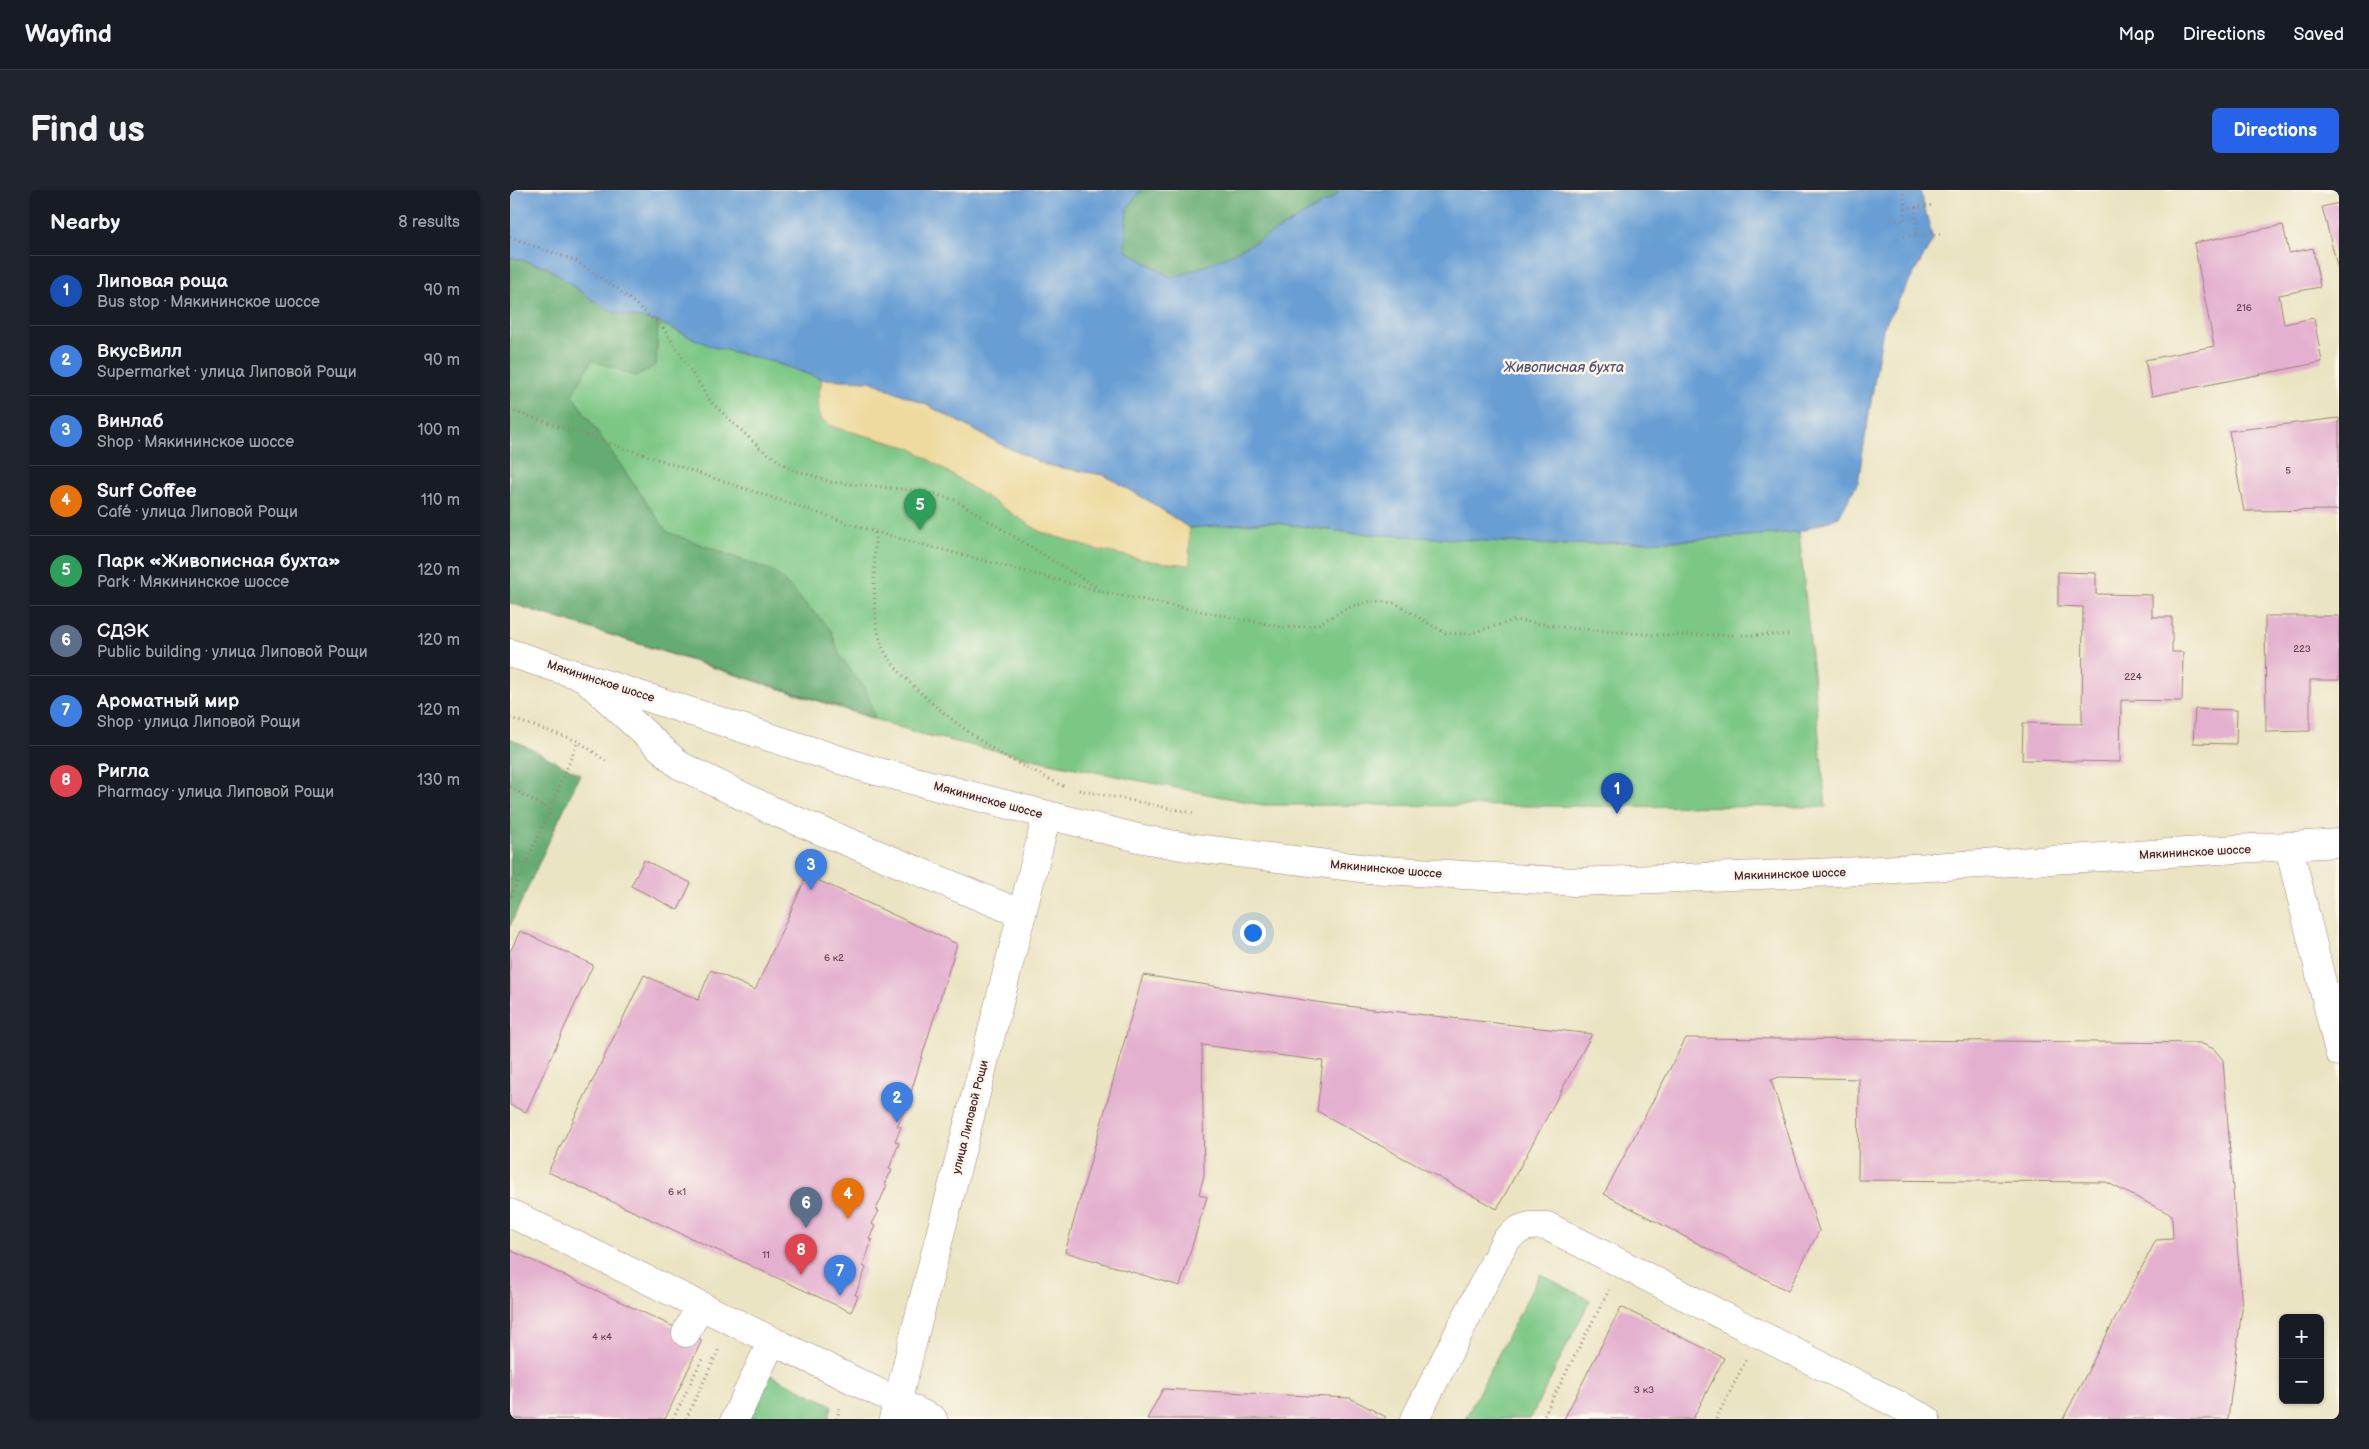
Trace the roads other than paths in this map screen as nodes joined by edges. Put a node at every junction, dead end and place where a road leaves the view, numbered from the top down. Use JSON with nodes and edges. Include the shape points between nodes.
{"nodes":[{"id":1,"x":510,"y":653,"type":"edge"},
{"id":2,"x":582,"y":675,"type":"junction"},
{"id":3,"x":1047,"y":815,"type":"junction"},
{"id":4,"x":2339,"y":844,"type":"edge"},
{"id":5,"x":2290,"y":847,"type":"junction"},
{"id":6,"x":1022,"y":914,"type":"junction"},
{"id":7,"x":2339,"y":1052,"type":"edge"},
{"id":8,"x":510,"y":1213,"type":"edge"},
{"id":9,"x":700,"y":1305,"type":"junction"},
{"id":10,"x":686,"y":1333,"type":"dead end"},
{"id":11,"x":772,"y":1340,"type":"junction"},
{"id":12,"x":895,"y":1410,"type":"edge"},
{"id":13,"x":735,"y":1419,"type":"edge"},
{"id":14,"x":933,"y":1419,"type":"edge"},
{"id":15,"x":1415,"y":1419,"type":"edge"},
{"id":16,"x":1926,"y":1419,"type":"edge"}],
"edges":[{"from":1,"to":2,"type":"street","name":"Мякининское шоссе"},
{"from":2,"to":3,"type":"street","name":"Мякининское шоссе","via":[[868,769]]},
{"from":2,"to":6,"type":"street","via":[[678,765],[773,811]]},
{"from":3,"to":5,"type":"street","name":"Мякининское шоссе","via":[[1138,838],[1196,848],[1369,869],[1575,882],[1863,871]]},
{"from":3,"to":6,"type":"street","name":"улица Липовой Рощи"},
{"from":4,"to":5,"type":"street","name":"Мякининское шоссе"},
{"from":5,"to":7,"type":"street"},
{"from":6,"to":12,"type":"street","name":"улица Липовой Рощи"},
{"from":8,"to":9,"type":"street"},
{"from":9,"to":10,"type":"street"},
{"from":9,"to":11,"type":"street"},
{"from":11,"to":12,"type":"street"},
{"from":11,"to":13,"type":"street"},
{"from":12,"to":14,"type":"street"},
{"from":15,"to":16,"type":"street","via":[[1505,1241],[1516,1230],[1532,1225],[1547,1226]]}]}
